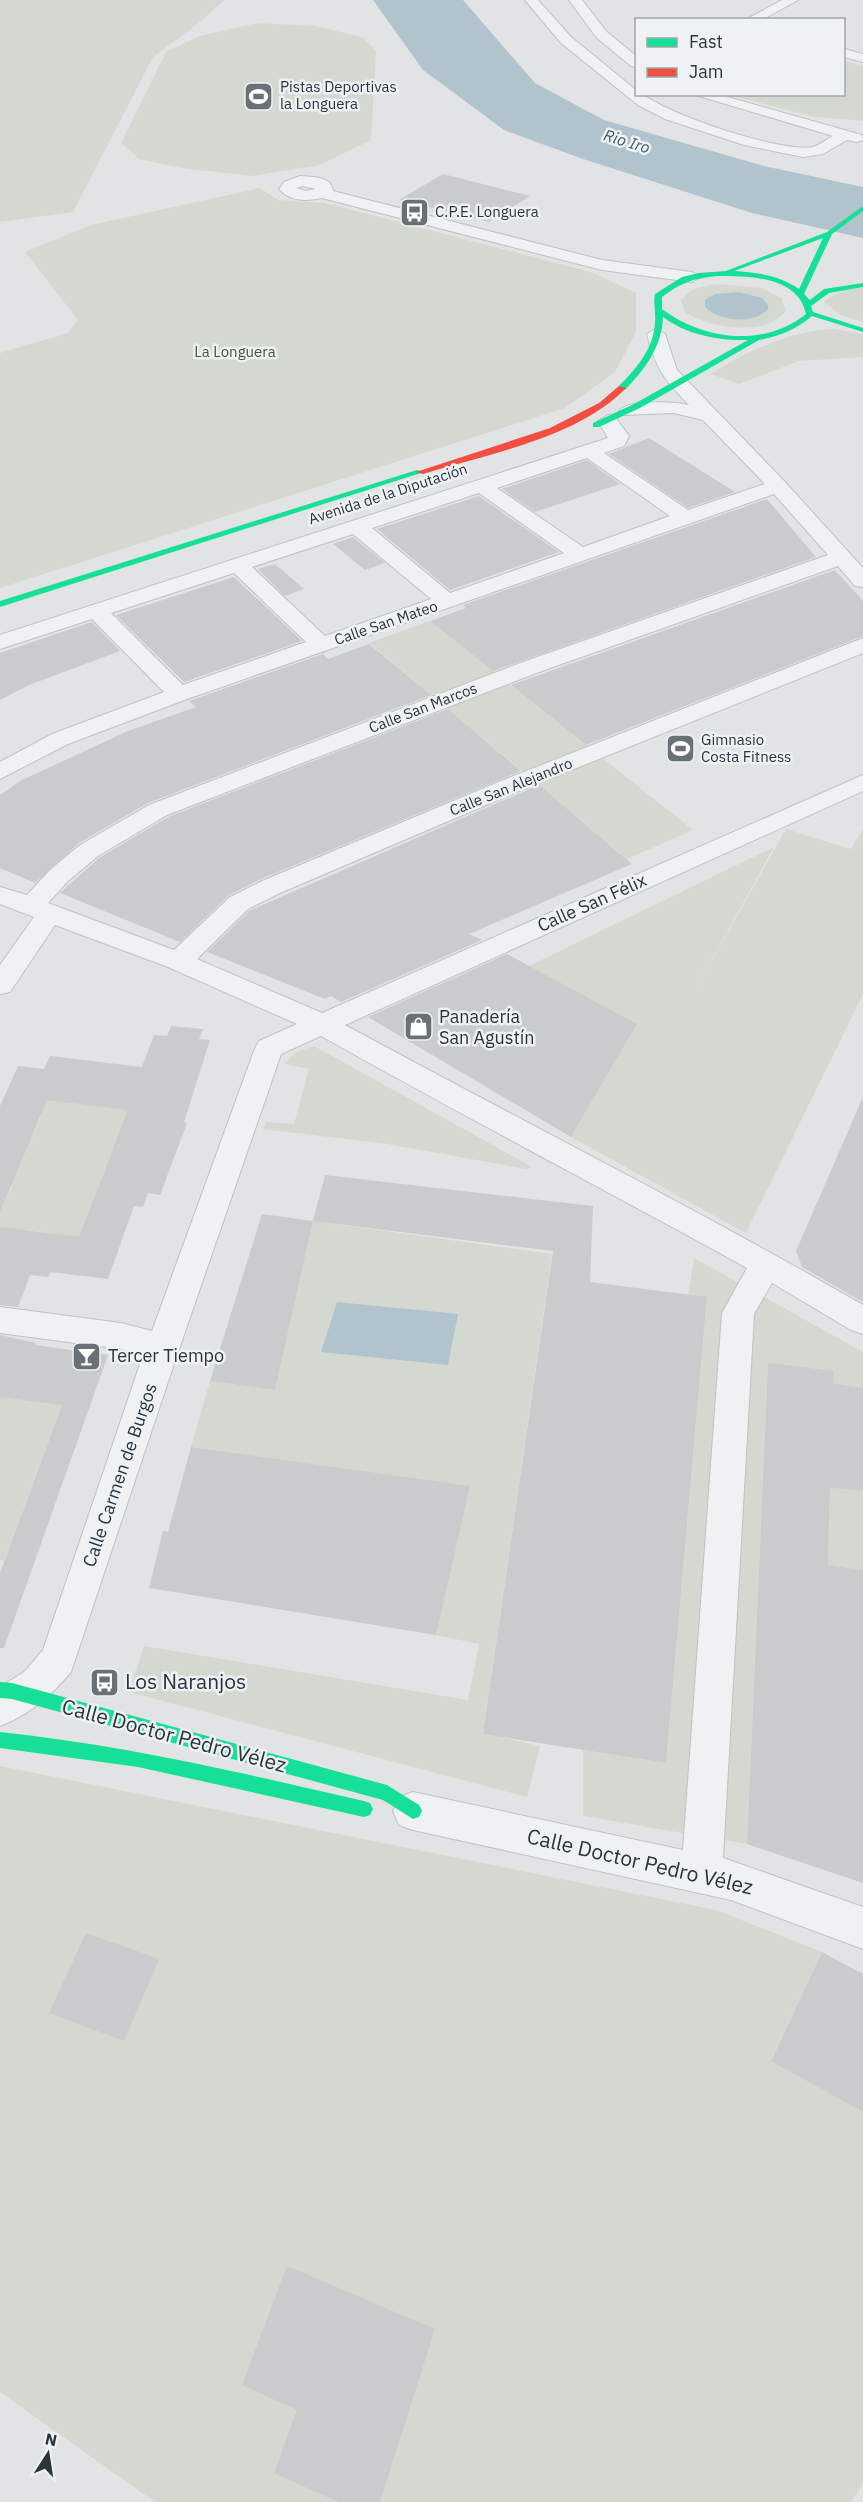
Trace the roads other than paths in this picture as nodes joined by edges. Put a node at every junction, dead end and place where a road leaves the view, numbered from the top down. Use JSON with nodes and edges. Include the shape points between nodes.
{"nodes":[{"id":1,"x":531,"y":0,"type":"edge"},
{"id":2,"x":575,"y":0,"type":"edge"},
{"id":3,"x":792,"y":0,"type":"edge"},
{"id":4,"x":755,"y":18,"type":"edge"},
{"id":5,"x":845,"y":54,"type":"edge"},
{"id":6,"x":863,"y":58,"type":"edge"},
{"id":7,"x":635,"y":62,"type":"edge"},
{"id":8,"x":635,"y":96,"type":"edge"},
{"id":9,"x":636,"y":96,"type":"edge"},
{"id":10,"x":706,"y":96,"type":"edge"},
{"id":11,"x":780,"y":117,"type":"junction"},
{"id":12,"x":863,"y":126,"type":"edge"},
{"id":13,"x":845,"y":135,"type":"junction"},
{"id":14,"x":863,"y":141,"type":"edge"},
{"id":15,"x":322,"y":193,"type":"dead end"},
{"id":16,"x":863,"y":208,"type":"edge"},
{"id":17,"x":829,"y":233,"type":"junction"},
{"id":18,"x":817,"y":257,"type":"junction"},
{"id":19,"x":602,"y":265,"type":"junction"},
{"id":20,"x":721,"y":273,"type":"junction"},
{"id":21,"x":692,"y":277,"type":"junction"},
{"id":22,"x":863,"y":278,"type":"edge"},
{"id":23,"x":863,"y":285,"type":"edge"},
{"id":24,"x":658,"y":303,"type":"junction"},
{"id":25,"x":806,"y":304,"type":"junction"},
{"id":26,"x":863,"y":330,"type":"edge"},
{"id":27,"x":656,"y":333,"type":"junction"},
{"id":28,"x":761,"y":337,"type":"junction"},
{"id":29,"x":679,"y":382,"type":"junction"},
{"id":30,"x":629,"y":411,"type":"junction"},
{"id":31,"x":712,"y":416,"type":"junction"},
{"id":32,"x":608,"y":421,"type":"junction"},
{"id":33,"x":589,"y":452,"type":"junction"},
{"id":34,"x":481,"y":486,"type":"junction"},
{"id":35,"x":778,"y":486,"type":"junction"},
{"id":36,"x":686,"y":518,"type":"junction"},
{"id":37,"x":356,"y":526,"type":"junction"},
{"id":38,"x":581,"y":555,"type":"junction"},
{"id":39,"x":842,"y":556,"type":"junction"},
{"id":40,"x":236,"y":564,"type":"junction"},
{"id":41,"x":863,"y":580,"type":"edge"},
{"id":42,"x":448,"y":602,"type":"junction"},
{"id":43,"x":0,"y":604,"type":"edge"},
{"id":44,"x":95,"y":610,"type":"junction"},
{"id":45,"x":0,"y":617,"type":"edge"},
{"id":46,"x":0,"y":642,"type":"edge"},
{"id":47,"x":321,"y":645,"type":"junction"},
{"id":48,"x":863,"y":645,"type":"edge"},
{"id":49,"x":179,"y":694,"type":"junction"},
{"id":50,"x":0,"y":772,"type":"edge"},
{"id":51,"x":863,"y":783,"type":"edge"},
{"id":52,"x":0,"y":895,"type":"edge"},
{"id":53,"x":41,"y":910,"type":"junction"},
{"id":54,"x":178,"y":961,"type":"junction"},
{"id":55,"x":0,"y":985,"type":"edge"},
{"id":56,"x":267,"y":1001,"type":"junction"},
{"id":57,"x":321,"y":1023,"type":"junction"},
{"id":58,"x":269,"y":1048,"type":"junction"},
{"id":59,"x":766,"y":1264,"type":"junction"},
{"id":60,"x":0,"y":1320,"type":"edge"},
{"id":61,"x":863,"y":1321,"type":"edge"},
{"id":62,"x":159,"y":1358,"type":"junction"},
{"id":63,"x":8,"y":1697,"type":"edge"},
{"id":64,"x":0,"y":1740,"type":"edge"},
{"id":65,"x":372,"y":1811,"type":"dead end"},
{"id":66,"x":403,"y":1812,"type":"joint"},
{"id":67,"x":702,"y":1874,"type":"junction"},
{"id":68,"x":863,"y":1928,"type":"edge"}],
"edges":[{"from":1,"to":8,"type":"street","via":[[566,40]]},
{"from":2,"to":7,"type":"street","via":[[602,35]]},
{"from":3,"to":4,"type":"street"},
{"from":5,"to":6,"type":"street"},
{"from":9,"to":13,"type":"street","via":[[670,116],[749,142],[803,153],[818,151]]},
{"from":10,"to":11,"type":"street"},
{"from":11,"to":12,"type":"street"},
{"from":11,"to":13,"type":"street"},
{"from":13,"to":14,"type":"street"},
{"from":15,"to":19,"type":"street"},
{"from":16,"to":17,"type":"main road"},
{"from":17,"to":18,"type":"main road"},
{"from":17,"to":20,"type":"main road"},
{"from":18,"to":22,"type":"main road","via":[[835,270]]},
{"from":18,"to":25,"type":"main road"},
{"from":19,"to":21,"type":"street"},
{"from":19,"to":24,"type":"street"},
{"from":20,"to":21,"type":"main road"},
{"from":20,"to":25,"type":"main road","via":[[767,279]]},
{"from":21,"to":24,"type":"main road","via":[[670,285]]},
{"from":23,"to":25,"type":"main road","via":[[830,290]]},
{"from":24,"to":27,"type":"main road","name":"Avenida de la Diputación"},
{"from":24,"to":28,"type":"main road","via":[[672,322],[697,332]]},
{"from":25,"to":26,"type":"main road"},
{"from":25,"to":28,"type":"main road","via":[[805,320],[788,330]]},
{"from":27,"to":29,"type":"street","via":[[664,364]]},
{"from":27,"to":43,"type":"main road","name":"Avenida de la Diputación","via":[[645,359],[620,392],[551,430]]},
{"from":28,"to":29,"type":"main road","name":"Avenida de la Diputación"},
{"from":29,"to":30,"type":"main road","name":"Avenida de la Diputación"},
{"from":29,"to":31,"type":"street"},
{"from":30,"to":31,"type":"street","via":[[674,407]]},
{"from":30,"to":32,"type":"main road","name":"Avenida de la Diputación"},
{"from":31,"to":35,"type":"street"},
{"from":32,"to":33,"type":"street","via":[[619,439]]},
{"from":32,"to":45,"type":"main road","name":"Avenida de la Diputación"},
{"from":33,"to":34,"type":"street"},
{"from":33,"to":36,"type":"street"},
{"from":34,"to":37,"type":"street"},
{"from":34,"to":38,"type":"street"},
{"from":35,"to":36,"type":"street","name":"Calle San Mateo"},
{"from":35,"to":39,"type":"street"},
{"from":36,"to":38,"type":"street","name":"Calle San Mateo"},
{"from":37,"to":40,"type":"street"},
{"from":37,"to":42,"type":"street"},
{"from":38,"to":42,"type":"street","name":"Calle San Mateo"},
{"from":39,"to":41,"type":"street"},
{"from":39,"to":53,"type":"street","name":"Calle San Marcos","via":[[531,667],[158,810],[76,859],[51,881]]},
{"from":40,"to":44,"type":"street"},
{"from":40,"to":47,"type":"street"},
{"from":42,"to":47,"type":"street","name":"Calle San Mateo"},
{"from":44,"to":46,"type":"street"},
{"from":44,"to":49,"type":"street"},
{"from":47,"to":49,"type":"street","name":"Calle San Mateo"},
{"from":48,"to":54,"type":"street","name":"Calle San Alejandro","via":[[271,887],[239,903]]},
{"from":49,"to":50,"type":"street","name":"Calle San Mateo","via":[[60,739]]},
{"from":51,"to":57,"type":"street","name":"Calle San Félix"},
{"from":52,"to":53,"type":"street"},
{"from":53,"to":54,"type":"street"},
{"from":53,"to":55,"type":"street","name":"Calle San Marcos"},
{"from":54,"to":56,"type":"street"},
{"from":56,"to":57,"type":"street"},
{"from":56,"to":58,"type":"street","name":"Calle Carmen de Burgos","via":[[270,1018],[264,1035]]},
{"from":57,"to":58,"type":"street"},
{"from":57,"to":59,"type":"street"},
{"from":58,"to":62,"type":"street","name":"Calle Carmen de Burgos"},
{"from":59,"to":61,"type":"street"},
{"from":59,"to":67,"type":"street","via":[[738,1313]]},
{"from":60,"to":62,"type":"street","via":[[142,1341]]},
{"from":62,"to":63,"type":"street","name":"Calle Carmen de Burgos","via":[[58,1660],[37,1684]]},
{"from":63,"to":66,"type":"main road","name":"Calle Doctor Pedro Vélez","via":[[387,1793]]},
{"from":64,"to":65,"type":"main road","name":"Calle Doctor Pedro Vélez","via":[[104,1751]]},
{"from":66,"to":67,"type":"street","name":"Calle Doctor Pedro Vélez"},
{"from":67,"to":68,"type":"street","name":"Calle Doctor Pedro Vélez","via":[[731,1880]]}]}
